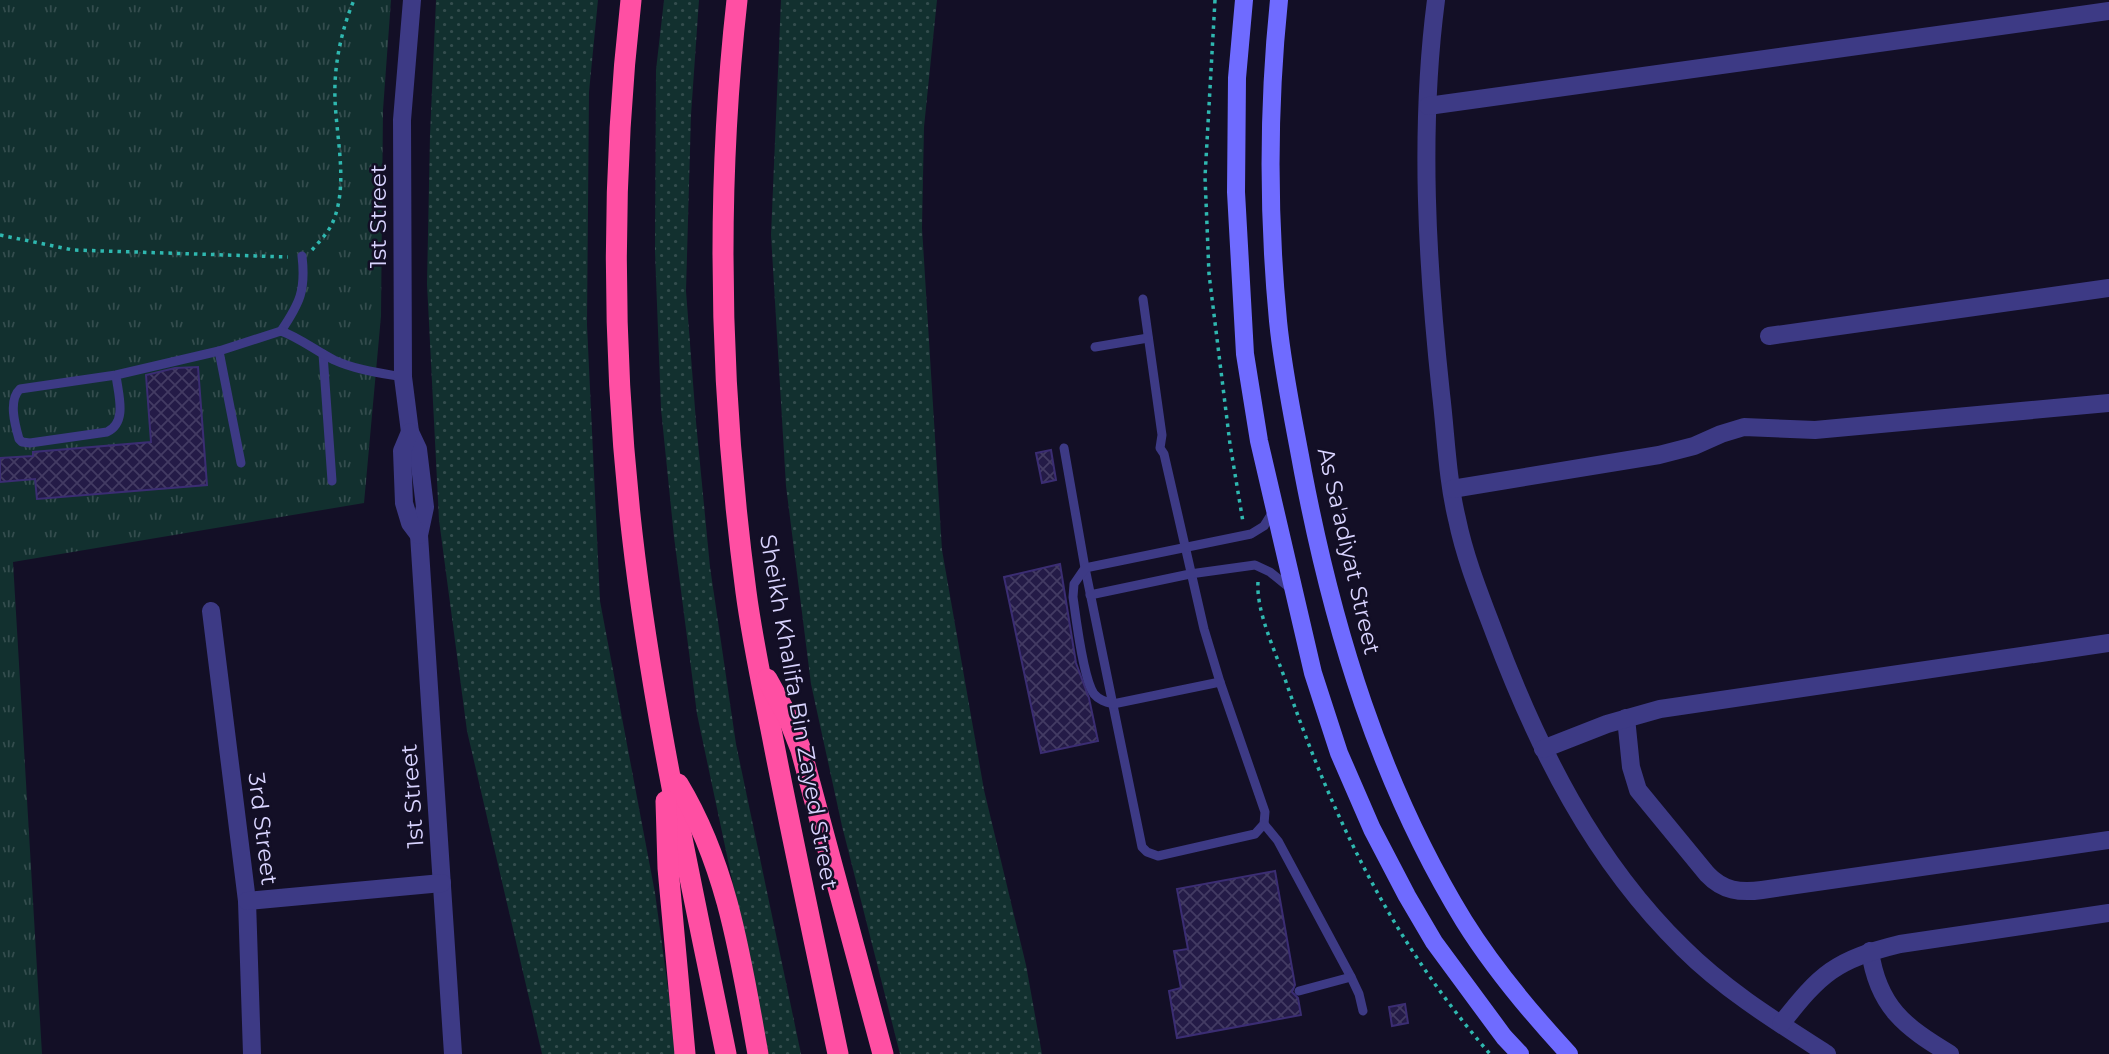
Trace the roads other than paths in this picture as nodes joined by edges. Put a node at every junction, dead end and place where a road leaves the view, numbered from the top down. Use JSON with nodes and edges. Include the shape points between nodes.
{"nodes":[{"id":1,"x":412,"y":0,"type":"edge"},
{"id":2,"x":631,"y":0,"type":"edge"},
{"id":3,"x":737,"y":0,"type":"edge"},
{"id":4,"x":1244,"y":0,"type":"edge"},
{"id":5,"x":1279,"y":0,"type":"edge"},
{"id":6,"x":1436,"y":0,"type":"edge"},
{"id":7,"x":2109,"y":11,"type":"edge"},
{"id":8,"x":1427,"y":106,"type":"junction"},
{"id":9,"x":302,"y":256,"type":"road end"},
{"id":10,"x":2109,"y":288,"type":"edge"},
{"id":11,"x":1143,"y":299,"type":"dead end"},
{"id":12,"x":281,"y":331,"type":"junction"},
{"id":13,"x":1769,"y":336,"type":"dead end"},
{"id":14,"x":1148,"y":338,"type":"junction"},
{"id":15,"x":1096,"y":347,"type":"dead end"},
{"id":16,"x":219,"y":351,"type":"junction"},
{"id":17,"x":323,"y":354,"type":"junction"},
{"id":18,"x":116,"y":375,"type":"junction"},
{"id":19,"x":403,"y":377,"type":"junction"},
{"id":20,"x":2109,"y":402,"type":"edge"},
{"id":21,"x":1064,"y":448,"type":"dead end"},
{"id":22,"x":241,"y":463,"type":"dead end"},
{"id":23,"x":331,"y":481,"type":"dead end"},
{"id":24,"x":1451,"y":489,"type":"junction"},
{"id":25,"x":1275,"y":509,"type":"junction"},
{"id":26,"x":1184,"y":547,"type":"junction"},
{"id":27,"x":1085,"y":568,"type":"junction"},
{"id":28,"x":1190,"y":574,"type":"junction"},
{"id":29,"x":1295,"y":593,"type":"junction"},
{"id":30,"x":1090,"y":595,"type":"junction"},
{"id":31,"x":211,"y":611,"type":"dead end"},
{"id":32,"x":2109,"y":643,"type":"edge"},
{"id":33,"x":759,"y":666,"type":"junction"},
{"id":34,"x":1220,"y":682,"type":"junction"},
{"id":35,"x":1113,"y":704,"type":"junction"},
{"id":36,"x":1626,"y":718,"type":"junction"},
{"id":37,"x":1543,"y":749,"type":"junction"},
{"id":38,"x":668,"y":768,"type":"junction"},
{"id":39,"x":1264,"y":824,"type":"junction"},
{"id":40,"x":2109,"y":840,"type":"edge"},
{"id":41,"x":442,"y":883,"type":"junction"},
{"id":42,"x":247,"y":901,"type":"junction"},
{"id":43,"x":2109,"y":913,"type":"edge"},
{"id":44,"x":1870,"y":951,"type":"junction"},
{"id":45,"x":1351,"y":977,"type":"junction"},
{"id":46,"x":1299,"y":990,"type":"dead end"},
{"id":47,"x":1363,"y":1011,"type":"dead end"},
{"id":48,"x":1781,"y":1024,"type":"junction"},
{"id":49,"x":252,"y":1054,"type":"edge"},
{"id":50,"x":453,"y":1054,"type":"edge"},
{"id":51,"x":685,"y":1054,"type":"edge"},
{"id":52,"x":726,"y":1054,"type":"edge"},
{"id":53,"x":758,"y":1054,"type":"edge"},
{"id":54,"x":838,"y":1054,"type":"edge"},
{"id":55,"x":883,"y":1054,"type":"edge"},
{"id":56,"x":1520,"y":1054,"type":"edge"},
{"id":57,"x":1569,"y":1054,"type":"edge"},
{"id":58,"x":1827,"y":1054,"type":"edge"},
{"id":59,"x":1950,"y":1054,"type":"edge"}],
"edges":[{"from":1,"to":19,"type":"street","name":"1st Street","via":[[402,120]]},
{"from":2,"to":38,"type":"highway","via":[[619,162],[620,366],[632,534]]},
{"from":3,"to":33,"type":"highway","name":"Sheikh Khalifa Bin Zayed Street","via":[[726,158],[725,333],[738,523]]},
{"from":4,"to":25,"type":"street","via":[[1237,78],[1236,192],[1245,354]]},
{"from":5,"to":57,"type":"street","name":"As Sa'adiyat Street","via":[[1270,170],[1278,322],[1315,537],[1341,635],[1370,729],[1458,909],[1505,979]]},
{"from":6,"to":8,"type":"street"},
{"from":7,"to":8,"type":"street"},
{"from":8,"to":24,"type":"street","via":[[1432,305]]},
{"from":9,"to":12,"type":"lane","via":[[302,294]]},
{"from":10,"to":13,"type":"street"},
{"from":11,"to":14,"type":"lane"},
{"from":12,"to":16,"type":"lane"},
{"from":12,"to":17,"type":"lane"},
{"from":14,"to":15,"type":"lane"},
{"from":14,"to":26,"type":"lane","via":[[1160,447]]},
{"from":16,"to":18,"type":"lane"},
{"from":16,"to":22,"type":"lane"},
{"from":17,"to":19,"type":"lane","via":[[353,368]]},
{"from":17,"to":23,"type":"lane"},
{"from":18,"to":18,"type":"lane","via":[[20,389],[13,403],[19,439],[30,443],[113,429],[120,418]]},
{"from":19,"to":41,"type":"street","name":"1st Street","via":[[425,507],[419,535]]},
{"from":20,"to":24,"type":"street","via":[[1815,430],[1744,427],[1659,455]]},
{"from":21,"to":27,"type":"lane"},
{"from":24,"to":37,"type":"street","via":[[1462,542],[1480,594]]},
{"from":25,"to":26,"type":"lane","via":[[1264,526],[1251,534]]},
{"from":25,"to":29,"type":"street"},
{"from":26,"to":27,"type":"lane"},
{"from":26,"to":28,"type":"lane"},
{"from":27,"to":30,"type":"lane"},
{"from":27,"to":35,"type":"lane","via":[[1073,591],[1088,678],[1092,692]]},
{"from":28,"to":29,"type":"lane","via":[[1255,565]]},
{"from":28,"to":30,"type":"lane"},
{"from":28,"to":34,"type":"lane"},
{"from":29,"to":56,"type":"street","via":[[1313,673],[1372,830],[1434,942]]},
{"from":30,"to":35,"type":"lane"},
{"from":31,"to":42,"type":"street","name":"3rd Street"},
{"from":32,"to":36,"type":"street","via":[[1688,704]]},
{"from":33,"to":54,"type":"highway","name":"Sheikh Khalifa Bin Zayed Street"},
{"from":33,"to":55,"type":"highway","via":[[801,750]]},
{"from":34,"to":35,"type":"lane"},
{"from":34,"to":39,"type":"lane","via":[[1263,806]]},
{"from":35,"to":39,"type":"lane","via":[[1140,839],[1147,852],[1163,856],[1249,836]]},
{"from":36,"to":37,"type":"street"},
{"from":36,"to":40,"type":"street","via":[[1638,790],[1713,881],[1728,890],[1762,890]]},
{"from":37,"to":48,"type":"street","via":[[1591,836],[1645,908],[1709,971]]},
{"from":38,"to":51,"type":"highway","via":[[665,835]]},
{"from":38,"to":52,"type":"highway"},
{"from":38,"to":53,"type":"highway","via":[[720,874],[738,942]]},
{"from":39,"to":45,"type":"lane","via":[[1278,841]]},
{"from":41,"to":42,"type":"street"},
{"from":41,"to":50,"type":"street","name":"1st Street"},
{"from":42,"to":49,"type":"street","name":"3rd Street"},
{"from":43,"to":44,"type":"street"},
{"from":44,"to":48,"type":"street","via":[[1816,981]]},
{"from":44,"to":59,"type":"street","via":[[1877,982],[1893,1011],[1916,1033]]},
{"from":45,"to":46,"type":"lane"},
{"from":45,"to":47,"type":"lane"},
{"from":48,"to":58,"type":"street"}]}
